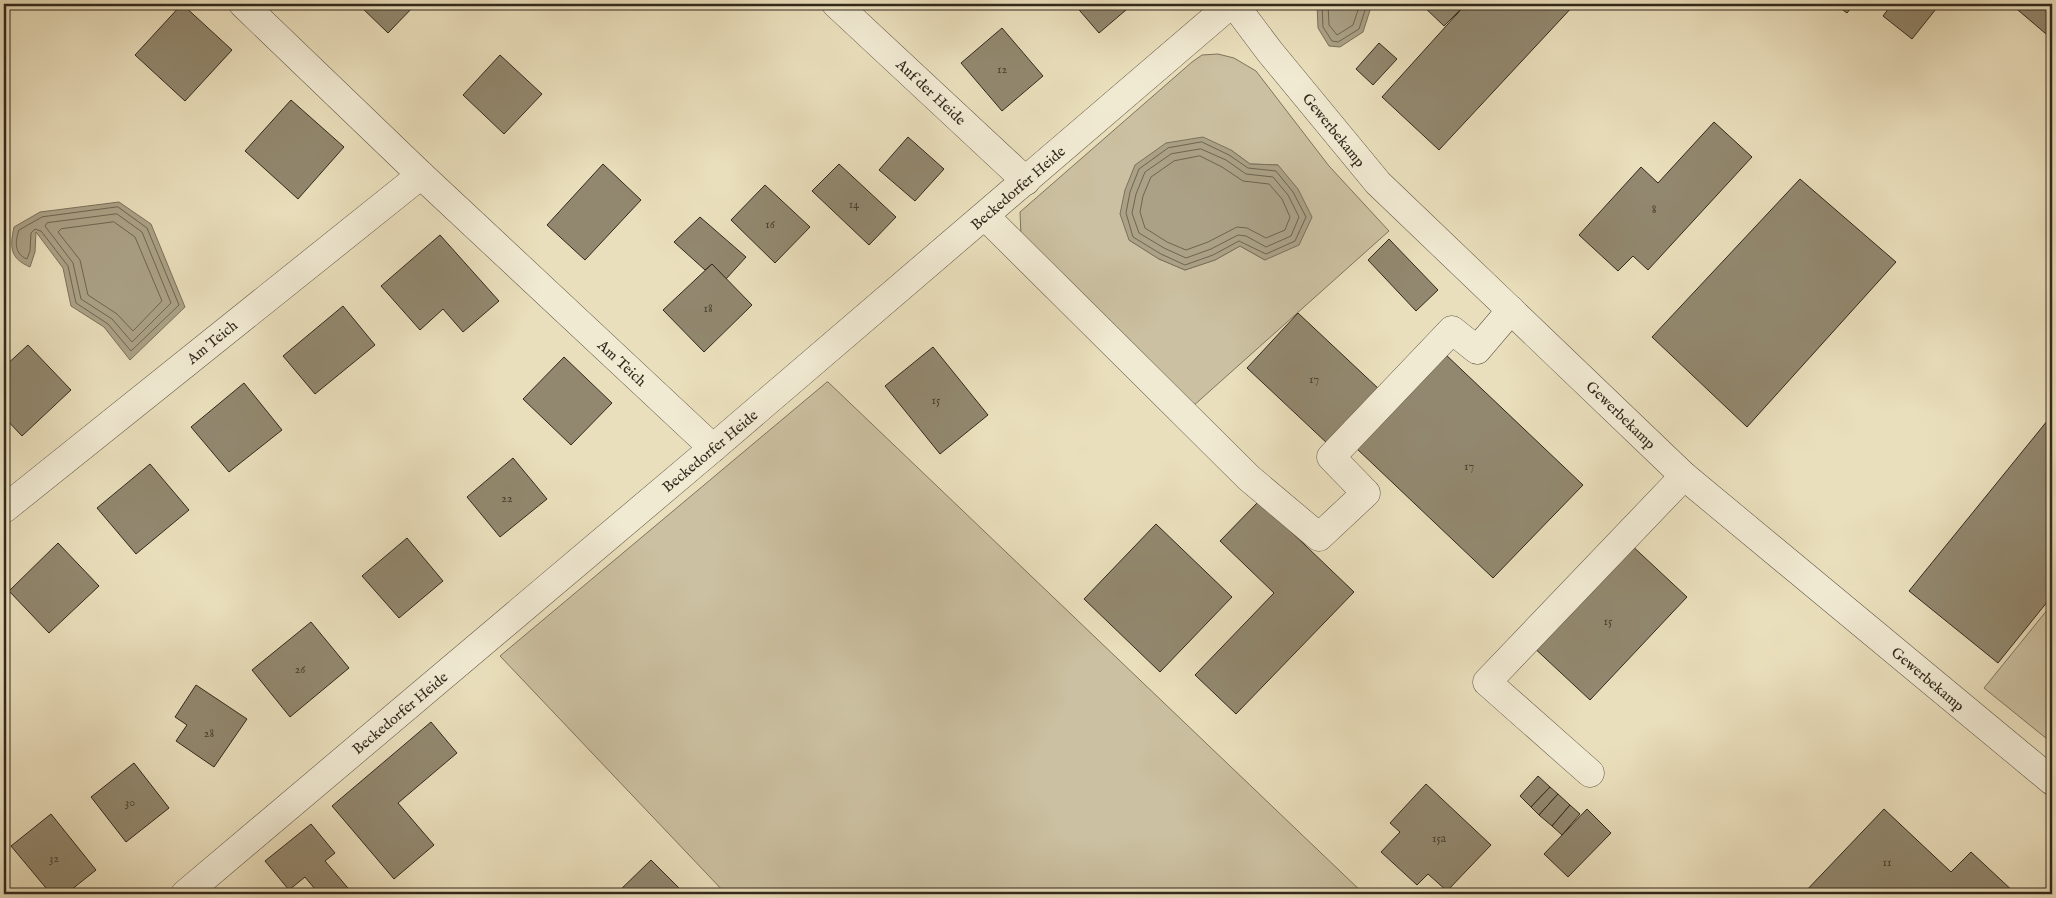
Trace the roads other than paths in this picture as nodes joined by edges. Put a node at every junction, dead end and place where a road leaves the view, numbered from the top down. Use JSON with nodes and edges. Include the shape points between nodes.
{"nodes":[{"id":1,"x":242,"y":4,"type":"edge"},
{"id":2,"x":836,"y":4,"type":"edge"},
{"id":3,"x":1233,"y":4,"type":"edge"},
{"id":4,"x":421,"y":175,"type":"junction"},
{"id":5,"x":1026,"y":181,"type":"junction"},
{"id":6,"x":985,"y":216,"type":"junction"},
{"id":7,"x":1511,"y":310,"type":"junction"},
{"id":8,"x":714,"y":448,"type":"junction"},
{"id":9,"x":1684,"y":476,"type":"junction"},
{"id":10,"x":4,"y":509,"type":"edge"},
{"id":11,"x":1590,"y":773,"type":"dead end"},
{"id":12,"x":2052,"y":781,"type":"edge"},
{"id":13,"x":185,"y":894,"type":"edge"}],
"edges":[{"from":1,"to":4,"type":"street","name":"Am Teich"},
{"from":2,"to":5,"type":"street","name":"Auf der Heide"},
{"from":3,"to":5,"type":"street","name":"Beckedorfer Heide"},
{"from":3,"to":7,"type":"street","name":"Gewerbekamp","via":[[1378,183]]},
{"from":4,"to":8,"type":"street","name":"Am Teich"},
{"from":4,"to":10,"type":"street","name":"Am Teich"},
{"from":5,"to":6,"type":"street","name":"Beckedorfer Heide"},
{"from":6,"to":7,"type":"street","via":[[1249,478],[1319,537],[1366,493],[1331,457],[1452,330],[1477,350]]},
{"from":6,"to":8,"type":"street","name":"Beckedorfer Heide"},
{"from":7,"to":9,"type":"street","name":"Gewerbekamp"},
{"from":8,"to":13,"type":"street","name":"Beckedorfer Heide"},
{"from":9,"to":11,"type":"street","via":[[1487,682]]},
{"from":9,"to":12,"type":"street","name":"Gewerbekamp"}]}
